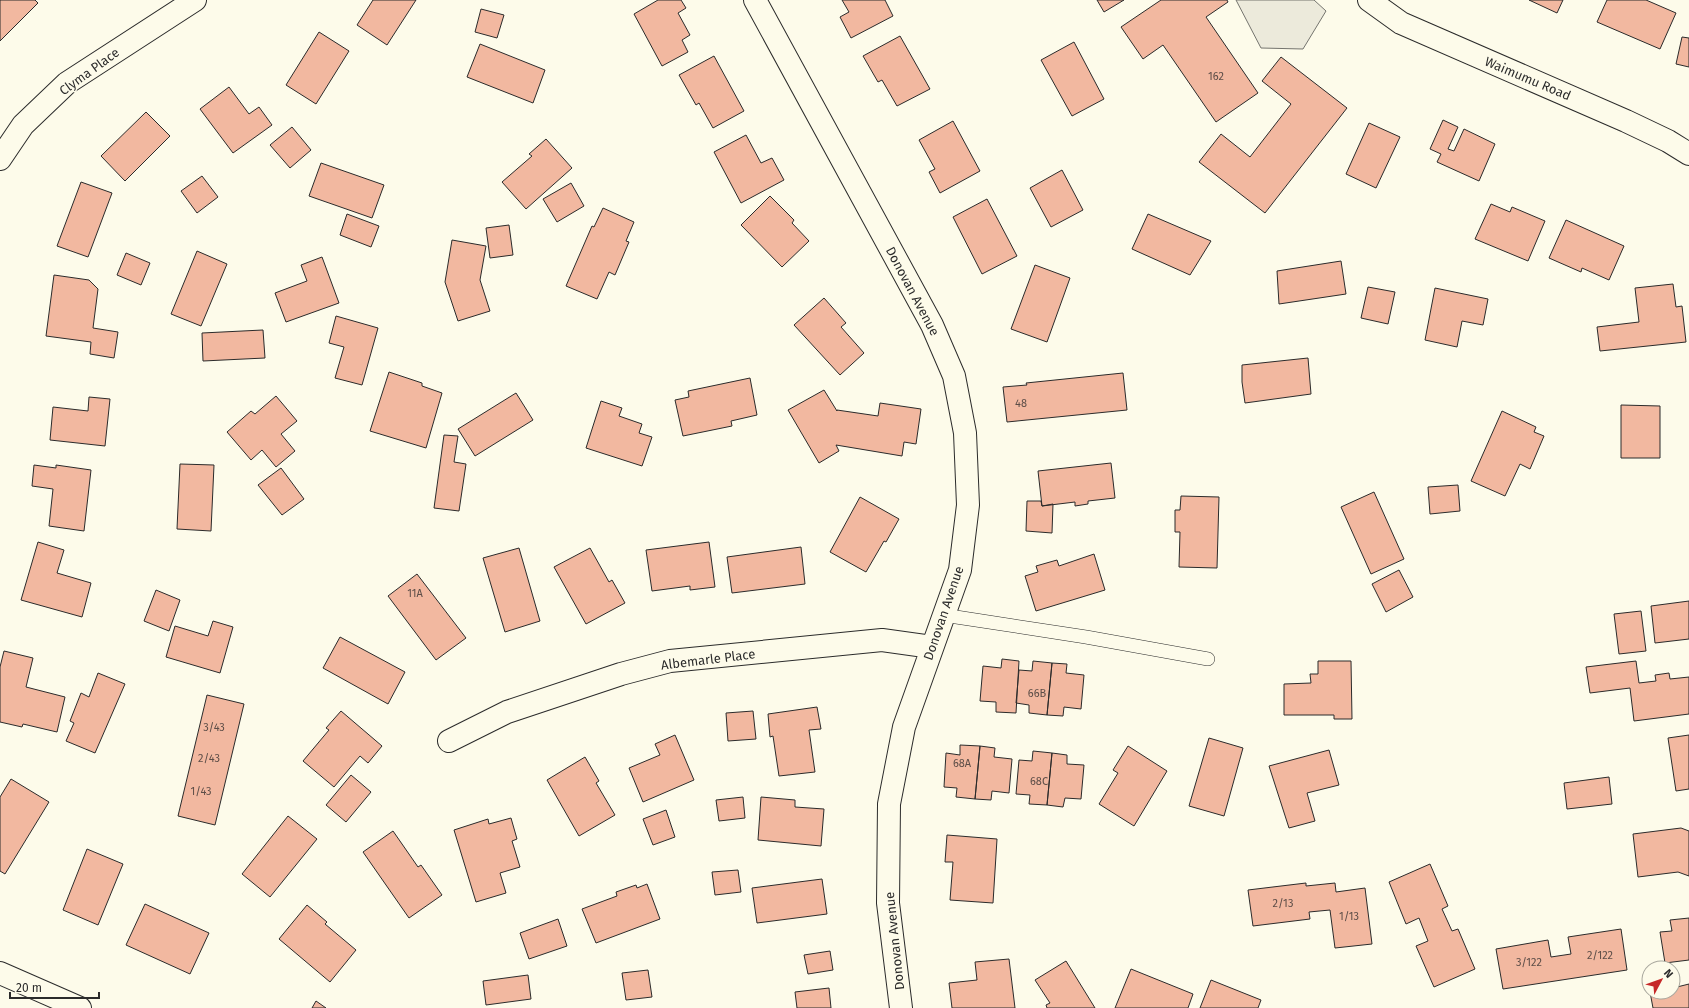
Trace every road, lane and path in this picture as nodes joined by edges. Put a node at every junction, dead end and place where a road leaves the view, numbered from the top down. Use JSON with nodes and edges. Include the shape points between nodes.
{"nodes":[{"id":1,"x":195,"y":0,"type":"edge"},
{"id":2,"x":755,"y":0,"type":"edge"},
{"id":3,"x":1369,"y":0,"type":"edge"},
{"id":4,"x":1689,"y":154,"type":"edge"},
{"id":5,"x":0,"y":159,"type":"edge"},
{"id":6,"x":943,"y":615,"type":"junction"},
{"id":7,"x":932,"y":647,"type":"junction"},
{"id":8,"x":1208,"y":659,"type":"dead end"},
{"id":9,"x":449,"y":740,"type":"dead end"},
{"id":10,"x":0,"y":973,"type":"edge"},
{"id":11,"x":80,"y":1008,"type":"edge"},
{"id":12,"x":901,"y":1008,"type":"edge"}],
"edges":[{"from":1,"to":5,"type":"street","name":"Clyma Place","via":[[67,83],[23,125]]},
{"from":2,"to":6,"type":"street","name":"Donovan Avenue","via":[[932,325],[954,376],[965,433],[968,505],[960,570]]},
{"from":3,"to":4,"type":"street","name":"Waimumu Road","via":[[1401,23],[1626,121]]},
{"from":6,"to":7,"type":"street","name":"Donovan Avenue"},
{"from":6,"to":8,"type":"lane"},
{"from":7,"to":9,"type":"street","name":"Albemarle Place","via":[[882,640],[670,661],[621,674],[507,712]]},
{"from":7,"to":12,"type":"street","name":"Donovan Avenue","via":[[904,727],[889,804],[888,903]]},
{"from":10,"to":11,"type":"street"}]}
